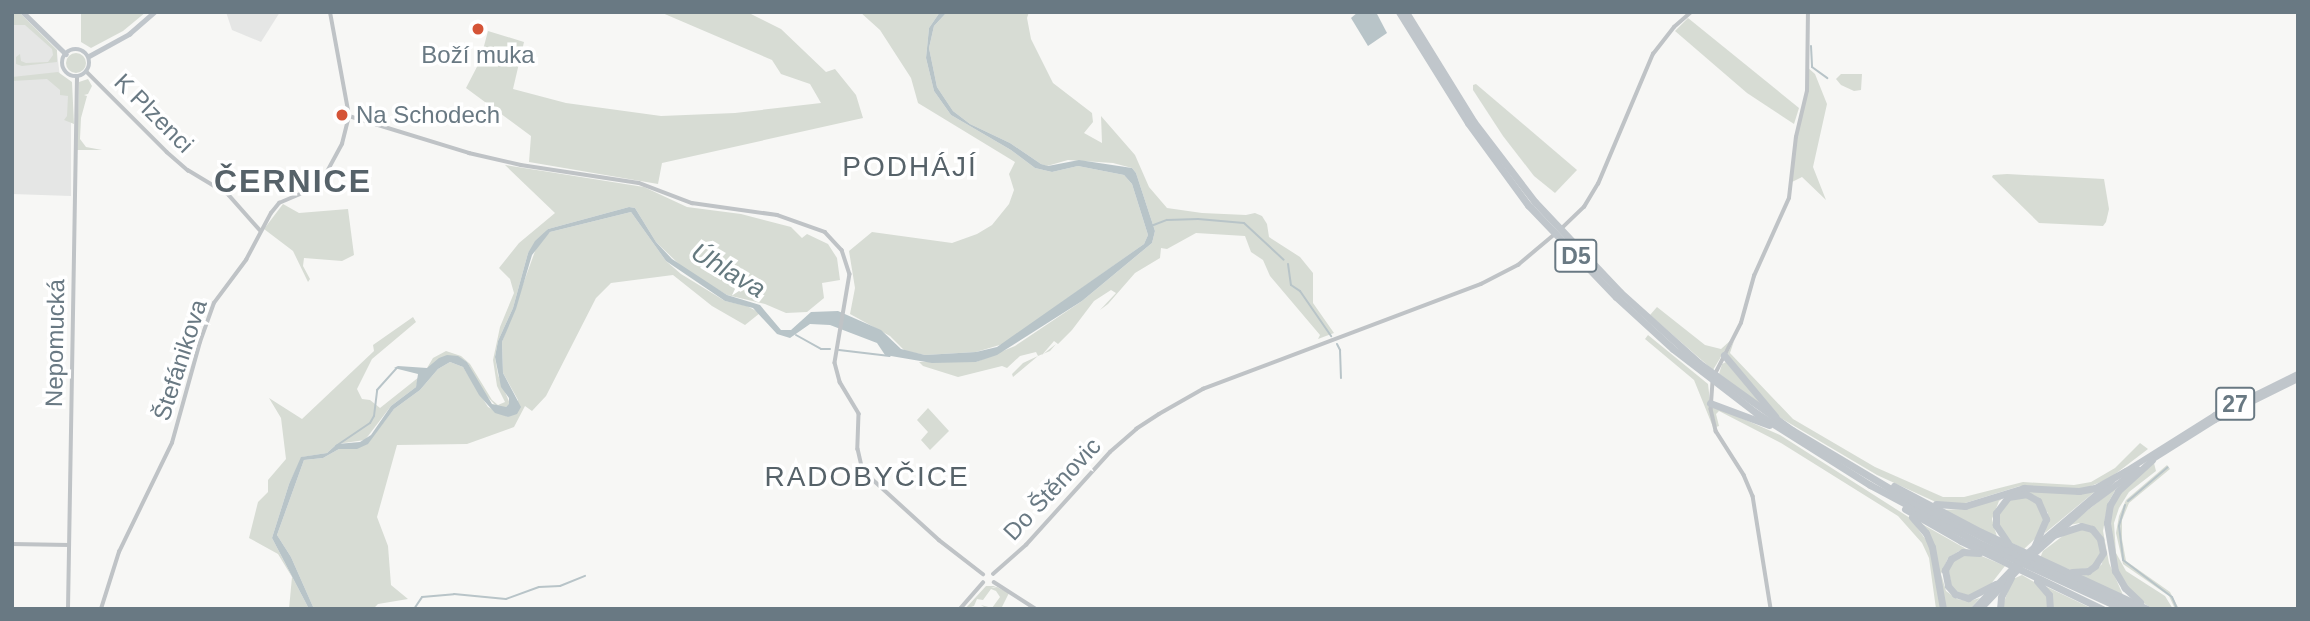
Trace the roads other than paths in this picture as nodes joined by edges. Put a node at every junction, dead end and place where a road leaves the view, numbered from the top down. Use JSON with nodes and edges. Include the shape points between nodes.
{"nodes":[{"id":1,"x":23,"y":12,"type":"edge"},
{"id":2,"x":154,"y":12,"type":"edge"},
{"id":3,"x":330,"y":12,"type":"edge"},
{"id":4,"x":1399,"y":12,"type":"edge"},
{"id":5,"x":1406,"y":12,"type":"edge"},
{"id":6,"x":1691,"y":12,"type":"edge"},
{"id":7,"x":1808,"y":12,"type":"edge"},
{"id":8,"x":66,"y":54,"type":"junction"},
{"id":9,"x":89,"y":57,"type":"junction"},
{"id":10,"x":87,"y":72,"type":"junction"},
{"id":11,"x":77,"y":77,"type":"junction"},
{"id":12,"x":349,"y":116,"type":"junction"},
{"id":13,"x":260,"y":230,"type":"junction"},
{"id":14,"x":1722,"y":359,"type":"junction"},
{"id":15,"x":2298,"y":374,"type":"edge"},
{"id":16,"x":2298,"y":379,"type":"edge"},
{"id":17,"x":1710,"y":398,"type":"junction"},
{"id":18,"x":1778,"y":425,"type":"junction"},
{"id":19,"x":1828,"y":453,"type":"junction"},
{"id":20,"x":2154,"y":455,"type":"junction"},
{"id":21,"x":2126,"y":471,"type":"junction"},
{"id":22,"x":1870,"y":485,"type":"junction"},
{"id":23,"x":1894,"y":486,"type":"junction"},
{"id":24,"x":1898,"y":505,"type":"junction"},
{"id":25,"x":2054,"y":535,"type":"junction"},
{"id":26,"x":12,"y":544,"type":"edge"},
{"id":27,"x":69,"y":545,"type":"junction"},
{"id":28,"x":2014,"y":548,"type":"junction"},
{"id":29,"x":2037,"y":548,"type":"junction"},
{"id":30,"x":1987,"y":554,"type":"junction"},
{"id":31,"x":2061,"y":569,"type":"junction"},
{"id":32,"x":983,"y":574,"type":"junction"},
{"id":33,"x":993,"y":574,"type":"junction"},
{"id":34,"x":2028,"y":574,"type":"junction"},
{"id":35,"x":2008,"y":575,"type":"junction"},
{"id":36,"x":994,"y":582,"type":"junction"},
{"id":37,"x":984,"y":583,"type":"junction"},
{"id":38,"x":1996,"y":584,"type":"junction"},
{"id":39,"x":68,"y":609,"type":"edge"},
{"id":40,"x":101,"y":609,"type":"edge"},
{"id":41,"x":960,"y":609,"type":"edge"},
{"id":42,"x":1036,"y":609,"type":"edge"},
{"id":43,"x":1771,"y":609,"type":"edge"},
{"id":44,"x":1943,"y":609,"type":"edge"},
{"id":45,"x":1974,"y":609,"type":"edge"},
{"id":46,"x":1981,"y":609,"type":"edge"},
{"id":47,"x":2000,"y":609,"type":"edge"},
{"id":48,"x":2050,"y":609,"type":"edge"},
{"id":49,"x":2102,"y":609,"type":"edge"},
{"id":50,"x":2123,"y":609,"type":"edge"},
{"id":51,"x":2137,"y":609,"type":"edge"},
{"id":52,"x":2148,"y":609,"type":"edge"}],
"edges":[{"from":1,"to":8,"type":"main road"},
{"from":2,"to":9,"type":"main road","via":[[129,34]]},
{"from":3,"to":12,"type":"street"},
{"from":4,"to":18,"type":"highway","number":"D5","via":[[1468,123],[1528,205],[1651,330],[1716,383]]},
{"from":5,"to":18,"type":"highway","number":"D5","via":[[1474,122],[1579,251],[1676,344]]},
{"from":6,"to":33,"type":"street","name":"Do Štěnovic","via":[[1653,54],[1584,207],[1518,265],[1481,284],[1203,389],[1136,429]]},
{"from":7,"to":14,"type":"street","via":[[1807,91],[1789,198],[1754,276],[1741,323]]},
{"from":8,"to":9,"type":"main road","via":[[76,49]]},
{"from":8,"to":11,"type":"main road","via":[[63,69]]},
{"from":9,"to":10,"type":"main road"},
{"from":10,"to":11,"type":"main road"},
{"from":10,"to":13,"type":"street","name":"K Plzenci","via":[[167,152],[228,194]]},
{"from":11,"to":27,"type":"street","name":"Nepomucká"},
{"from":12,"to":13,"type":"street","name":"Štefánikova","via":[[342,144],[322,181],[279,203]]},
{"from":12,"to":32,"type":"street","via":[[521,166],[639,183],[692,203],[777,215],[819,228],[834,239],[847,262],[850,285],[835,354],[840,382],[859,414],[859,454],[866,472]]},
{"from":13,"to":40,"type":"street","name":"Štefánikova","via":[[209,315],[172,443],[120,551]]},
{"from":14,"to":17,"type":"street"},
{"from":14,"to":18,"type":"highway"},
{"from":15,"to":20,"type":"highway","number":"27","via":[[2215,415]]},
{"from":16,"to":20,"type":"highway","number":"27"},
{"from":17,"to":18,"type":"highway"},
{"from":17,"to":43,"type":"street","via":[[1719,439],[1753,496]]},
{"from":18,"to":19,"type":"highway","number":"D5"},
{"from":18,"to":22,"type":"highway","number":"D5"},
{"from":19,"to":23,"type":"highway"},
{"from":19,"to":51,"type":"highway","number":"D5","via":[[1978,537]]},
{"from":20,"to":21,"type":"highway","number":"27"},
{"from":20,"to":25,"type":"highway","number":"27"},
{"from":20,"to":52,"type":"highway","via":[[2118,491],[2106,523],[2120,581]]},
{"from":21,"to":23,"type":"highway","via":[[2095,488],[2015,489],[1956,507],[1930,503]]},
{"from":21,"to":29,"type":"highway","number":"27"},
{"from":22,"to":24,"type":"highway"},
{"from":22,"to":50,"type":"highway","number":"D5","via":[[1983,545]]},
{"from":23,"to":28,"type":"highway"},
{"from":24,"to":30,"type":"highway"},
{"from":24,"to":44,"type":"highway","via":[[1928,538]]},
{"from":25,"to":29,"type":"highway","number":"27"},
{"from":25,"to":31,"type":"highway","via":[[2081,526],[2095,532],[2102,544],[2101,558],[2092,569],[2077,573]]},
{"from":26,"to":27,"type":"street"},
{"from":27,"to":39,"type":"street","name":"Nepomucká"},
{"from":28,"to":29,"type":"highway","via":[[2000,533],[1995,517],[2002,501],[2018,494],[2035,498],[2046,514]]},
{"from":28,"to":31,"type":"highway"},
{"from":29,"to":35,"type":"highway","number":"27"},
{"from":30,"to":34,"type":"highway"},
{"from":30,"to":38,"type":"highway","via":[[1968,551],[1954,556],[1945,570],[1947,583],[1955,594],[1968,598]]},
{"from":31,"to":52,"type":"highway"},
{"from":32,"to":33,"type":"street"},
{"from":32,"to":37,"type":"street"},
{"from":33,"to":36,"type":"street"},
{"from":34,"to":48,"type":"highway","via":[[2047,591]]},
{"from":34,"to":49,"type":"highway"},
{"from":35,"to":38,"type":"highway","number":"27"},
{"from":35,"to":46,"type":"highway","number":"27"},
{"from":35,"to":47,"type":"highway"},
{"from":36,"to":37,"type":"street"},
{"from":36,"to":42,"type":"street"},
{"from":37,"to":41,"type":"street"},
{"from":38,"to":45,"type":"highway","number":"27"}]}
